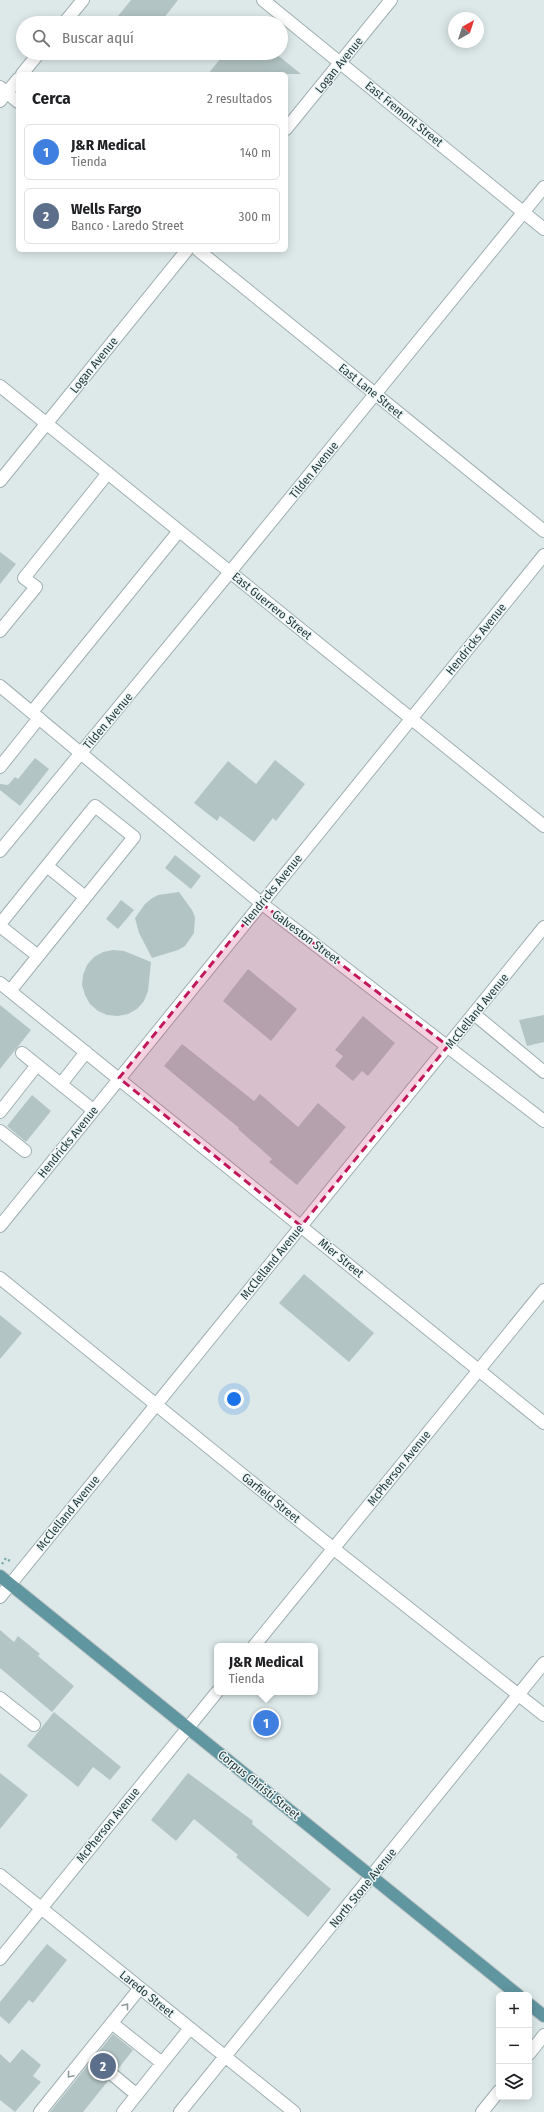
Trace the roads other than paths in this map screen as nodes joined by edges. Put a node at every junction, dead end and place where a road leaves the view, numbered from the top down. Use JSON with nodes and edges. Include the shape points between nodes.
{"nodes":[{"id":1,"x":83,"y":0,"type":"edge"},
{"id":2,"x":263,"y":0,"type":"edge"},
{"id":3,"x":391,"y":0,"type":"edge"},
{"id":4,"x":70,"y":16,"type":"edge"},
{"id":5,"x":283,"y":16,"type":"edge"},
{"id":6,"x":288,"y":20,"type":"edge"},
{"id":7,"x":34,"y":60,"type":"edge"},
{"id":8,"x":340,"y":63,"type":"junction"},
{"id":9,"x":24,"y":72,"type":"edge"},
{"id":10,"x":16,"y":81,"type":"edge"},
{"id":11,"x":2,"y":94,"type":"edge"},
{"id":12,"x":16,"y":101,"type":"edge"},
{"id":13,"x":288,"y":127,"type":"edge"},
{"id":14,"x":544,"y":187,"type":"edge"},
{"id":15,"x":524,"y":212,"type":"junction"},
{"id":16,"x":544,"y":229,"type":"edge"},
{"id":17,"x":185,"y":252,"type":"edge"},
{"id":18,"x":200,"y":252,"type":"edge"},
{"id":19,"x":0,"y":386,"type":"edge"},
{"id":20,"x":375,"y":395,"type":"junction"},
{"id":21,"x":46,"y":424,"type":"junction"},
{"id":22,"x":108,"y":473,"type":"junction"},
{"id":23,"x":0,"y":481,"type":"edge"},
{"id":24,"x":180,"y":531,"type":"junction"},
{"id":25,"x":544,"y":531,"type":"edge"},
{"id":26,"x":544,"y":555,"type":"edge"},
{"id":27,"x":230,"y":572,"type":"junction"},
{"id":28,"x":0,"y":631,"type":"edge"},
{"id":29,"x":1,"y":690,"type":"edge"},
{"id":30,"x":36,"y":715,"type":"junction"},
{"id":31,"x":412,"y":718,"type":"junction"},
{"id":32,"x":81,"y":753,"type":"junction"},
{"id":33,"x":0,"y":767,"type":"edge"},
{"id":34,"x":544,"y":826,"type":"edge"},
{"id":35,"x":0,"y":851,"type":"edge"},
{"id":36,"x":47,"y":866,"type":"junction"},
{"id":37,"x":86,"y":897,"type":"junction"},
{"id":38,"x":261,"y":903,"type":"junction"},
{"id":39,"x":0,"y":925,"type":"edge"},
{"id":40,"x":544,"y":927,"type":"edge"},
{"id":41,"x":38,"y":956,"type":"junction"},
{"id":42,"x":0,"y":983,"type":"edge"},
{"id":43,"x":10,"y":992,"type":"junction"},
{"id":44,"x":474,"y":1014,"type":"junction"},
{"id":45,"x":448,"y":1046,"type":"junction"},
{"id":46,"x":86,"y":1052,"type":"junction"},
{"id":47,"x":22,"y":1053,"type":"dead end"},
{"id":48,"x":37,"y":1065,"type":"junction"},
{"id":49,"x":544,"y":1072,"type":"edge"},
{"id":50,"x":119,"y":1078,"type":"junction"},
{"id":51,"x":61,"y":1084,"type":"junction"},
{"id":52,"x":93,"y":1110,"type":"junction"},
{"id":53,"x":0,"y":1112,"type":"edge"},
{"id":54,"x":544,"y":1121,"type":"edge"},
{"id":55,"x":0,"y":1131,"type":"edge"},
{"id":56,"x":25,"y":1151,"type":"dead end"},
{"id":57,"x":0,"y":1226,"type":"edge"},
{"id":58,"x":301,"y":1226,"type":"junction"},
{"id":59,"x":0,"y":1278,"type":"edge"},
{"id":60,"x":544,"y":1290,"type":"edge"},
{"id":61,"x":478,"y":1370,"type":"junction"},
{"id":62,"x":156,"y":1404,"type":"junction"},
{"id":63,"x":544,"y":1423,"type":"edge"},
{"id":64,"x":334,"y":1548,"type":"junction"},
{"id":65,"x":0,"y":1576,"type":"edge"},
{"id":66,"x":10,"y":1584,"type":"junction"},
{"id":67,"x":0,"y":1597,"type":"edge"},
{"id":68,"x":256,"y":1643,"type":"edge"},
{"id":69,"x":544,"y":1663,"type":"edge"},
{"id":70,"x":215,"y":1695,"type":"edge"},
{"id":71,"x":518,"y":1695,"type":"junction"},
{"id":72,"x":0,"y":1698,"type":"edge"},
{"id":73,"x":544,"y":1715,"type":"edge"},
{"id":74,"x":34,"y":1725,"type":"dead end"},
{"id":75,"x":188,"y":1728,"type":"junction"},
{"id":76,"x":0,"y":1875,"type":"edge"},
{"id":77,"x":372,"y":1876,"type":"junction"},
{"id":78,"x":41,"y":1908,"type":"junction"},
{"id":79,"x":0,"y":1959,"type":"edge"},
{"id":80,"x":140,"y":1988,"type":"junction"},
{"id":81,"x":514,"y":1992,"type":"edge"},
{"id":82,"x":532,"y":2006,"type":"edge"},
{"id":83,"x":544,"y":2016,"type":"edge"},
{"id":84,"x":113,"y":2024,"type":"junction"},
{"id":85,"x":190,"y":2028,"type":"junction"},
{"id":86,"x":544,"y":2035,"type":"edge"},
{"id":87,"x":532,"y":2050,"type":"edge"},
{"id":88,"x":226,"y":2057,"type":"junction"},
{"id":89,"x":162,"y":2063,"type":"junction"},
{"id":90,"x":113,"y":2075,"type":"tunnel mouth"},
{"id":91,"x":137,"y":2094,"type":"junction"},
{"id":92,"x":496,"y":2095,"type":"edge"},
{"id":93,"x":40,"y":2112,"type":"edge"},
{"id":94,"x":123,"y":2112,"type":"edge"},
{"id":95,"x":180,"y":2112,"type":"edge"},
{"id":96,"x":294,"y":2112,"type":"edge"},
{"id":97,"x":482,"y":2112,"type":"edge"}],
"edges":[{"from":1,"to":4,"type":"street"},
{"from":2,"to":5,"type":"street","name":"East Fremont Street"},
{"from":3,"to":8,"type":"street","name":"Logan Avenue"},
{"from":6,"to":8,"type":"street","name":"East Fremont Street"},
{"from":7,"to":9,"type":"street"},
{"from":8,"to":13,"type":"street","name":"Logan Avenue"},
{"from":8,"to":15,"type":"street","name":"East Fremont Street"},
{"from":10,"to":11,"type":"street"},
{"from":11,"to":12,"type":"street"},
{"from":14,"to":15,"type":"street","name":"Tilden Avenue"},
{"from":15,"to":16,"type":"street","name":"East Fremont Street"},
{"from":15,"to":20,"type":"street","name":"Tilden Avenue"},
{"from":17,"to":21,"type":"street","name":"Logan Avenue"},
{"from":18,"to":20,"type":"street","name":"East Lane Street"},
{"from":19,"to":21,"type":"street","name":"East Guerrero Street"},
{"from":20,"to":25,"type":"street","name":"East Lane Street"},
{"from":20,"to":27,"type":"street","name":"Tilden Avenue"},
{"from":21,"to":22,"type":"street","name":"East Guerrero Street"},
{"from":21,"to":23,"type":"street","name":"Logan Avenue"},
{"from":22,"to":24,"type":"street","name":"East Guerrero Street"},
{"from":22,"to":28,"type":"street","via":[[24,578],[36,587]]},
{"from":24,"to":27,"type":"street","name":"East Guerrero Street"},
{"from":24,"to":30,"type":"street"},
{"from":26,"to":31,"type":"street","name":"Hendricks Avenue"},
{"from":27,"to":31,"type":"street","name":"East Guerrero Street"},
{"from":27,"to":32,"type":"street","name":"Tilden Avenue"},
{"from":29,"to":30,"type":"street","name":"Galveston Street"},
{"from":30,"to":32,"type":"street","name":"Galveston Street"},
{"from":30,"to":33,"type":"street"},
{"from":31,"to":34,"type":"street","name":"East Guerrero Street"},
{"from":31,"to":38,"type":"street","name":"Hendricks Avenue"},
{"from":32,"to":35,"type":"street","name":"Tilden Avenue"},
{"from":32,"to":38,"type":"street","name":"Galveston Street"},
{"from":36,"to":37,"type":"street"},
{"from":36,"to":37,"type":"street","via":[[95,806],[134,837]]},
{"from":36,"to":39,"type":"street"},
{"from":37,"to":41,"type":"street"},
{"from":38,"to":45,"type":"street","name":"Galveston Street"},
{"from":38,"to":50,"type":"street","name":"Hendricks Avenue"},
{"from":39,"to":41,"type":"street"},
{"from":40,"to":44,"type":"street","name":"McClelland Avenue"},
{"from":41,"to":43,"type":"street"},
{"from":42,"to":43,"type":"street","name":"Mier Street"},
{"from":43,"to":46,"type":"street","name":"Mier Street"},
{"from":44,"to":45,"type":"street","name":"McClelland Avenue"},
{"from":44,"to":49,"type":"street"},
{"from":45,"to":54,"type":"street","name":"Galveston Street"},
{"from":45,"to":58,"type":"street","name":"McClelland Avenue"},
{"from":46,"to":50,"type":"street","name":"Mier Street"},
{"from":46,"to":51,"type":"street"},
{"from":47,"to":48,"type":"street"},
{"from":48,"to":51,"type":"street"},
{"from":48,"to":53,"type":"street"},
{"from":50,"to":52,"type":"street","name":"Hendricks Avenue"},
{"from":50,"to":58,"type":"street","name":"Mier Street"},
{"from":51,"to":52,"type":"street"},
{"from":52,"to":57,"type":"street","name":"Hendricks Avenue"},
{"from":55,"to":56,"type":"street"},
{"from":58,"to":61,"type":"street","name":"Mier Street"},
{"from":58,"to":62,"type":"street","name":"McClelland Avenue"},
{"from":59,"to":62,"type":"street","name":"Garfield Street"},
{"from":60,"to":61,"type":"street","name":"McPherson Avenue"},
{"from":61,"to":63,"type":"street","name":"Mier Street"},
{"from":61,"to":64,"type":"street","name":"McPherson Avenue"},
{"from":62,"to":64,"type":"street","name":"Garfield Street"},
{"from":62,"to":66,"type":"street","name":"McClelland Avenue"},
{"from":64,"to":68,"type":"street","name":"McPherson Avenue"},
{"from":64,"to":71,"type":"street","name":"Garfield Street"},
{"from":65,"to":66,"type":"main road","name":"Corpus Christi Street"},
{"from":66,"to":67,"type":"street","name":"McClelland Avenue"},
{"from":66,"to":75,"type":"main road","name":"Corpus Christi Street"},
{"from":69,"to":71,"type":"street","name":"North Stone Avenue"},
{"from":70,"to":75,"type":"street","name":"McPherson Avenue"},
{"from":71,"to":73,"type":"street","name":"Garfield Street"},
{"from":71,"to":77,"type":"street","name":"North Stone Avenue"},
{"from":72,"to":74,"type":"street"},
{"from":75,"to":77,"type":"main road","name":"Corpus Christi Street"},
{"from":75,"to":78,"type":"street","name":"McPherson Avenue"},
{"from":76,"to":78,"type":"street","name":"Laredo Street"},
{"from":77,"to":81,"type":"main road","name":"Corpus Christi Street"},
{"from":77,"to":88,"type":"street","name":"North Stone Avenue"},
{"from":78,"to":79,"type":"street","name":"McPherson Avenue"},
{"from":78,"to":80,"type":"street","name":"Laredo Street"},
{"from":84,"to":80,"type":"street","one_way":true},
{"from":80,"to":85,"type":"street","name":"Laredo Street"},
{"from":82,"to":83,"type":"main road"},
{"from":84,"to":89,"type":"street"},
{"from":84,"to":93,"type":"street","one_way":true,"via":[[90,2056]]},
{"from":85,"to":88,"type":"street","name":"Laredo Street"},
{"from":85,"to":89,"type":"street"},
{"from":86,"to":87,"type":"street"},
{"from":88,"to":95,"type":"street","name":"North Stone Avenue"},
{"from":88,"to":96,"type":"street","name":"Laredo Street"},
{"from":89,"to":91,"type":"street"},
{"from":90,"to":91,"type":"street"},
{"from":91,"to":94,"type":"street"},
{"from":92,"to":97,"type":"street"}]}
